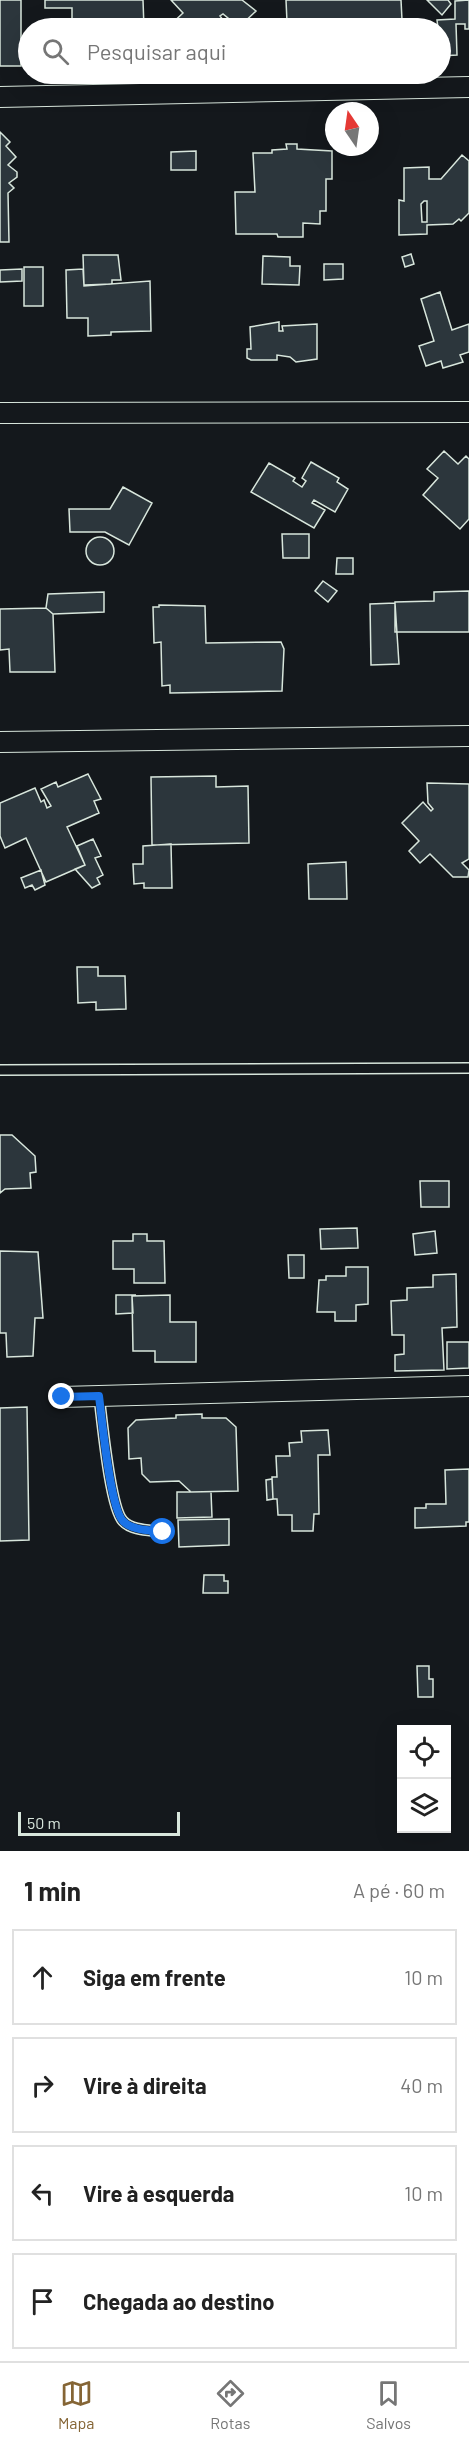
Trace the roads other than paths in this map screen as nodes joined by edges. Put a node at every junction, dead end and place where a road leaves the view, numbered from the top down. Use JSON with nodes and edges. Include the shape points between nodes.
{"nodes":[{"id":1,"x":469,"y":87,"type":"edge"},
{"id":2,"x":0,"y":97,"type":"edge"},
{"id":3,"x":469,"y":412,"type":"edge"},
{"id":4,"x":0,"y":413,"type":"edge"},
{"id":5,"x":469,"y":736,"type":"edge"},
{"id":6,"x":0,"y":742,"type":"edge"},
{"id":7,"x":469,"y":1068,"type":"edge"},
{"id":8,"x":0,"y":1070,"type":"edge"},
{"id":9,"x":469,"y":1386,"type":"edge"},
{"id":10,"x":99,"y":1396,"type":"junction"},
{"id":11,"x":62,"y":1397,"type":"dead end"},
{"id":12,"x":163,"y":1532,"type":"dead end"}],
"edges":[{"from":1,"to":2,"type":"street"},
{"from":3,"to":4,"type":"street"},
{"from":5,"to":6,"type":"street"},
{"from":7,"to":8,"type":"lane"},
{"from":9,"to":10,"type":"street"},
{"from":10,"to":11,"type":"street"},
{"from":10,"to":12,"type":"lane","via":[[115,1502],[122,1521],[133,1528]]}]}
